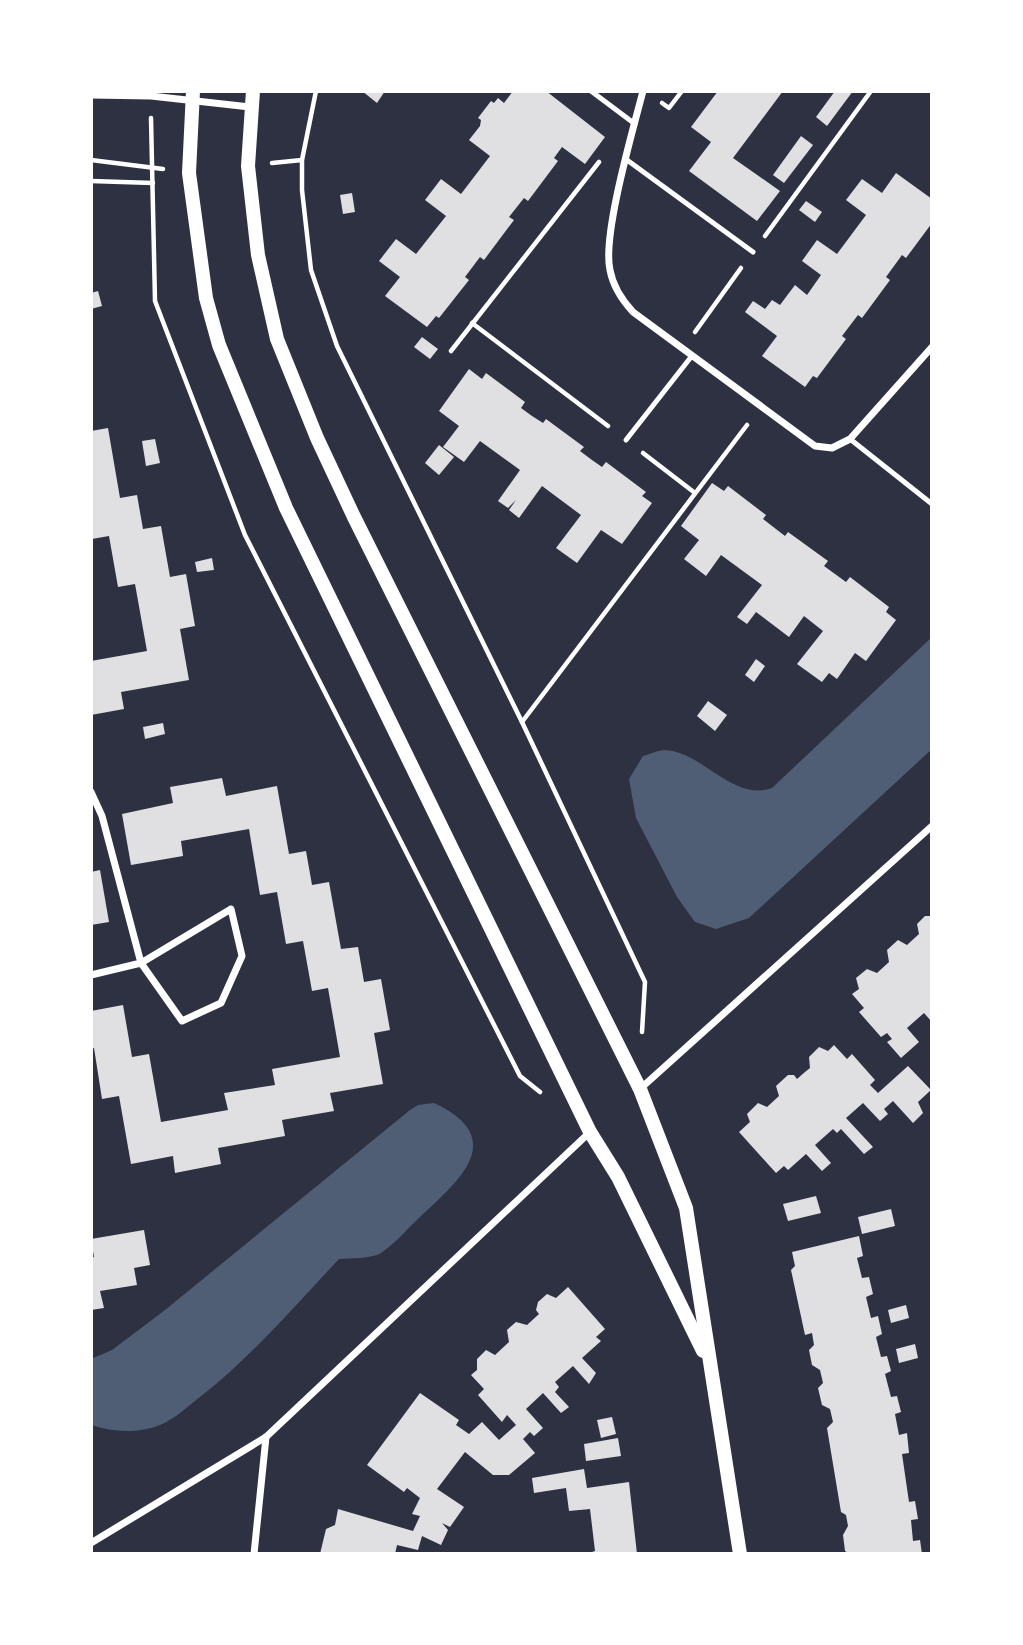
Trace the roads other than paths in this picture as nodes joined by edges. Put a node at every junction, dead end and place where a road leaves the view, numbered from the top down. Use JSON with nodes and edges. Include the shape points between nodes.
{"nodes":[{"id":1,"x":253,"y":91,"type":"edge"},
{"id":2,"x":591,"y":91,"type":"edge"},
{"id":3,"x":643,"y":91,"type":"edge"},
{"id":4,"x":91,"y":95,"type":"edge"},
{"id":5,"x":192,"y":96,"type":"edge"},
{"id":6,"x":250,"y":107,"type":"junction"},
{"id":7,"x":635,"y":124,"type":"junction"},
{"id":8,"x":627,"y":160,"type":"junction"},
{"id":9,"x":753,"y":252,"type":"road end"},
{"id":10,"x":932,"y":347,"type":"edge"},
{"id":11,"x":691,"y":357,"type":"junction"},
{"id":12,"x":850,"y":439,"type":"junction"},
{"id":13,"x":626,"y":440,"type":"road end"},
{"id":14,"x":932,"y":504,"type":"edge"},
{"id":15,"x":91,"y":792,"type":"edge"},
{"id":16,"x":95,"y":809,"type":"edge"},
{"id":17,"x":932,"y":826,"type":"edge"},
{"id":18,"x":141,"y":963,"type":"junction"},
{"id":19,"x":91,"y":975,"type":"edge"},
{"id":20,"x":640,"y":1089,"type":"junction"},
{"id":21,"x":590,"y":1132,"type":"junction"},
{"id":22,"x":710,"y":1364,"type":"junction"},
{"id":23,"x":266,"y":1437,"type":"junction"},
{"id":24,"x":91,"y":1543,"type":"edge"},
{"id":25,"x":254,"y":1554,"type":"edge"},
{"id":26,"x":740,"y":1554,"type":"edge"}],
"edges":[{"from":1,"to":6,"type":"main road"},
{"from":2,"to":7,"type":"lane"},
{"from":3,"to":7,"type":"street"},
{"from":4,"to":5,"type":"street"},
{"from":5,"to":6,"type":"street"},
{"from":5,"to":21,"type":"main road","via":[[189,173],[206,298],[219,345],[286,508]]},
{"from":6,"to":20,"type":"main road","via":[[248,166],[258,255],[277,339],[354,517]]},
{"from":7,"to":8,"type":"street"},
{"from":8,"to":9,"type":"lane"},
{"from":8,"to":11,"type":"street","via":[[611,229],[609,268],[621,299]]},
{"from":10,"to":12,"type":"street"},
{"from":11,"to":12,"type":"street","via":[[815,446],[832,448]]},
{"from":11,"to":13,"type":"lane"},
{"from":12,"to":14,"type":"lane"},
{"from":15,"to":16,"type":"street"},
{"from":16,"to":18,"type":"street"},
{"from":17,"to":20,"type":"street"},
{"from":18,"to":18,"type":"street","via":[[152,956],[231,909],[242,956],[221,1003],[182,1021]]},
{"from":18,"to":19,"type":"street"},
{"from":20,"to":22,"type":"main road","via":[[686,1208]]},
{"from":21,"to":22,"type":"main road","via":[[618,1177]]},
{"from":21,"to":23,"type":"street"},
{"from":22,"to":26,"type":"main road"},
{"from":23,"to":24,"type":"street"},
{"from":23,"to":25,"type":"street"}]}
